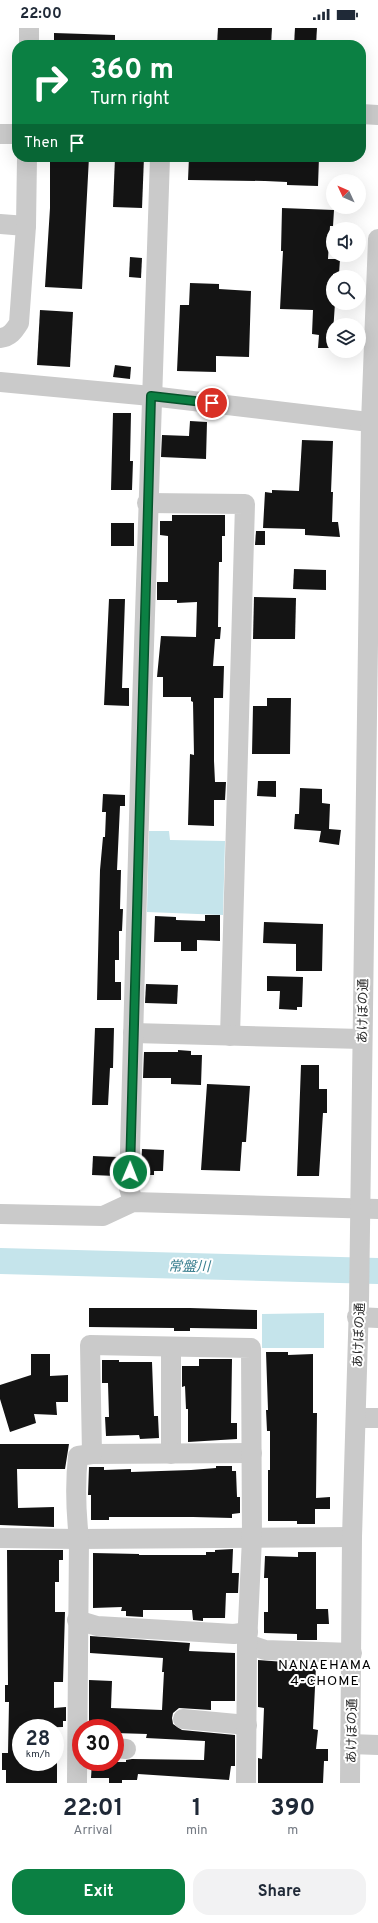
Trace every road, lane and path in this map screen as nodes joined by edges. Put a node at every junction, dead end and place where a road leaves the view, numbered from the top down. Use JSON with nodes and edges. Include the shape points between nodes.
{"nodes":[{"id":1,"x":30,"y":28,"type":"edge"},
{"id":2,"x":29,"y":40,"type":"edge"},
{"id":3,"x":366,"y":114,"type":"edge"},
{"id":4,"x":378,"y":115,"type":"edge"},
{"id":5,"x":0,"y":134,"type":"edge"},
{"id":6,"x":12,"y":134,"type":"edge"},
{"id":7,"x":27,"y":162,"type":"edge"},
{"id":8,"x":160,"y":162,"type":"edge"},
{"id":9,"x":0,"y":224,"type":"edge"},
{"id":10,"x":26,"y":226,"type":"junction"},
{"id":11,"x":378,"y":239,"type":"edge"},
{"id":12,"x":0,"y":338,"type":"edge"},
{"id":13,"x":0,"y":382,"type":"edge"},
{"id":14,"x":151,"y":396,"type":"junction"},
{"id":15,"x":374,"y":423,"type":"edge"},
{"id":16,"x":147,"y":502,"type":"junction"},
{"id":17,"x":372,"y":710,"type":"edge"},
{"id":18,"x":133,"y":1033,"type":"junction"},
{"id":19,"x":230,"y":1036,"type":"junction"},
{"id":20,"x":362,"y":1039,"type":"junction"},
{"id":21,"x":369,"y":1106,"type":"edge"},
{"id":22,"x":133,"y":1202,"type":"junction"},
{"id":23,"x":369,"y":1209,"type":"edge"},
{"id":24,"x":0,"y":1214,"type":"edge"},
{"id":25,"x":358,"y":1310,"type":"junction"},
{"id":26,"x":378,"y":1318,"type":"edge"},
{"id":27,"x":170,"y":1347,"type":"junction"},
{"id":28,"x":356,"y":1418,"type":"junction"},
{"id":29,"x":378,"y":1418,"type":"edge"},
{"id":30,"x":92,"y":1454,"type":"junction"},
{"id":31,"x":171,"y":1454,"type":"junction"},
{"id":32,"x":252,"y":1454,"type":"junction"},
{"id":33,"x":352,"y":1537,"type":"junction"},
{"id":34,"x":0,"y":1538,"type":"edge"},
{"id":35,"x":252,"y":1538,"type":"junction"},
{"id":36,"x":79,"y":1539,"type":"junction"},
{"id":37,"x":77,"y":1620,"type":"junction"},
{"id":38,"x":248,"y":1638,"type":"junction"},
{"id":39,"x":352,"y":1653,"type":"junction"},
{"id":40,"x":79,"y":1719,"type":"edge"},
{"id":41,"x":184,"y":1719,"type":"dead end"},
{"id":42,"x":246,"y":1725,"type":"junction"},
{"id":43,"x":350,"y":1744,"type":"junction"},
{"id":44,"x":378,"y":1745,"type":"edge"},
{"id":45,"x":78,"y":1771,"type":"edge"},
{"id":46,"x":77,"y":1783,"type":"edge"},
{"id":47,"x":246,"y":1783,"type":"edge"},
{"id":48,"x":350,"y":1783,"type":"edge"}],
"edges":[{"from":1,"to":2,"type":"street"},
{"from":3,"to":4,"type":"street"},
{"from":5,"to":6,"type":"street"},
{"from":7,"to":10,"type":"street"},
{"from":8,"to":14,"type":"street"},
{"from":9,"to":10,"type":"street"},
{"from":10,"to":12,"type":"street","via":[[19,323],[13,332]]},
{"from":11,"to":15,"type":"street","name":"あけぼの通"},
{"from":13,"to":14,"type":"street"},
{"from":14,"to":15,"type":"street"},
{"from":14,"to":16,"type":"street"},
{"from":15,"to":17,"type":"street","name":"あけぼの通"},
{"from":16,"to":18,"type":"street"},
{"from":16,"to":19,"type":"street","via":[[245,504]]},
{"from":17,"to":20,"type":"street","name":"あけぼの通"},
{"from":18,"to":19,"type":"street"},
{"from":18,"to":22,"type":"street","via":[[129,1188]]},
{"from":19,"to":20,"type":"street"},
{"from":20,"to":21,"type":"street","name":"あけぼの通"},
{"from":21,"to":23,"type":"street","name":"あけぼの通"},
{"from":22,"to":23,"type":"street"},
{"from":22,"to":24,"type":"street","via":[[103,1216]]},
{"from":23,"to":25,"type":"street","name":"あけぼの通","via":[[359,1238]]},
{"from":25,"to":26,"type":"street"},
{"from":25,"to":28,"type":"street","name":"あけぼの通"},
{"from":27,"to":30,"type":"street","via":[[90,1345]]},
{"from":27,"to":31,"type":"street"},
{"from":27,"to":32,"type":"street","via":[[252,1348]]},
{"from":28,"to":29,"type":"street"},
{"from":28,"to":33,"type":"street","name":"あけぼの通"},
{"from":30,"to":31,"type":"street"},
{"from":30,"to":36,"type":"street","via":[[78,1456]]},
{"from":31,"to":32,"type":"street"},
{"from":32,"to":35,"type":"street"},
{"from":33,"to":35,"type":"street"},
{"from":33,"to":39,"type":"street","name":"あけぼの通"},
{"from":34,"to":36,"type":"street"},
{"from":35,"to":36,"type":"street"},
{"from":35,"to":38,"type":"street"},
{"from":36,"to":37,"type":"street"},
{"from":37,"to":38,"type":"street","via":[[97,1626],[234,1634]]},
{"from":37,"to":40,"type":"street"},
{"from":38,"to":39,"type":"street","via":[[265,1650]]},
{"from":38,"to":42,"type":"street"},
{"from":39,"to":43,"type":"street","name":"あけぼの通"},
{"from":41,"to":42,"type":"street"},
{"from":42,"to":47,"type":"street"},
{"from":43,"to":44,"type":"street"},
{"from":43,"to":48,"type":"street","name":"あけぼの通"},
{"from":45,"to":46,"type":"street"}]}
